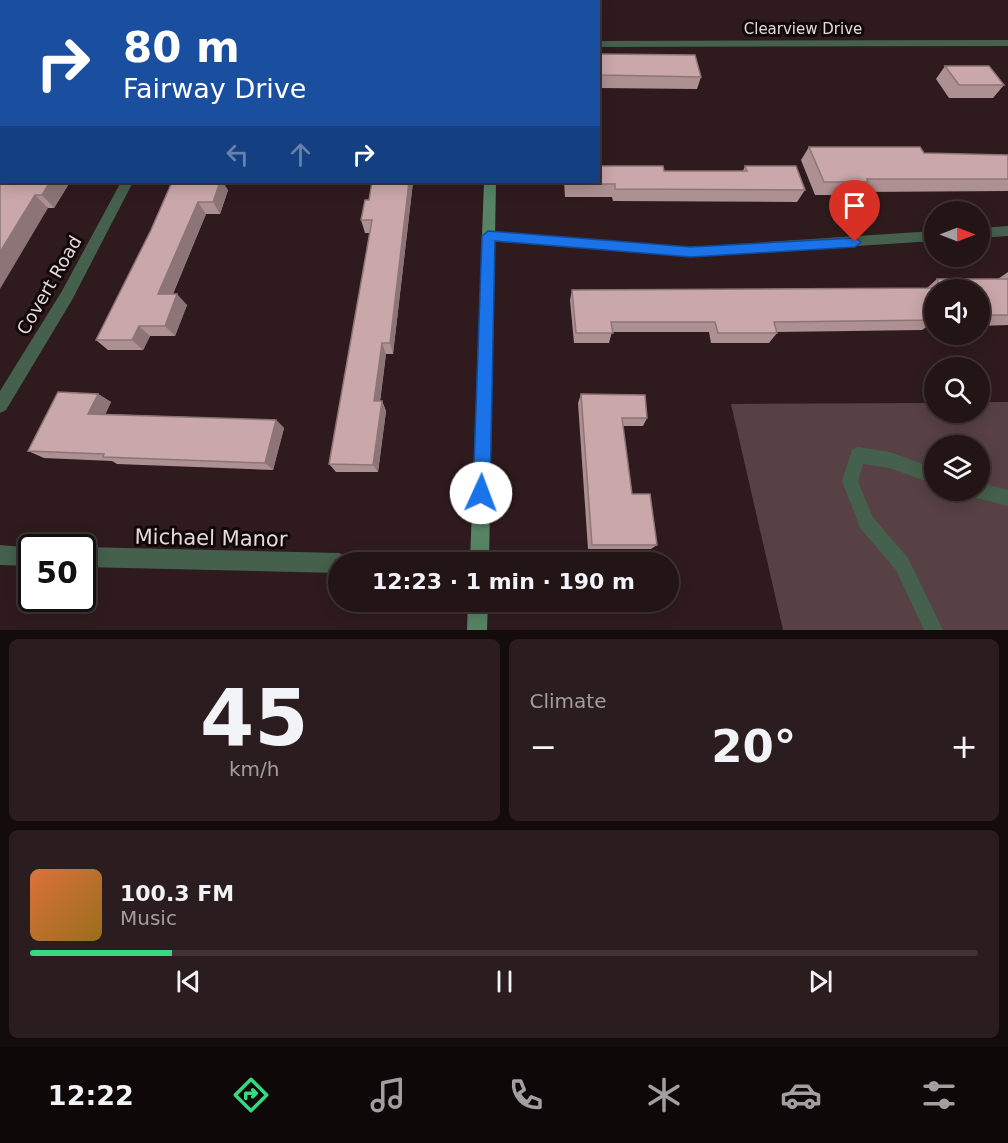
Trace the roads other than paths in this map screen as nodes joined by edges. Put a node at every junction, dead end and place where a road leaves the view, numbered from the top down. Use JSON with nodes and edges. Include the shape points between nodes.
{"nodes":[{"id":1,"x":1008,"y":43,"type":"edge"},
{"id":2,"x":600,"y":44,"type":"edge"},
{"id":3,"x":126,"y":183,"type":"edge"},
{"id":4,"x":490,"y":183,"type":"edge"},
{"id":5,"x":1008,"y":231,"type":"edge"},
{"id":6,"x":990,"y":232,"type":"edge"},
{"id":7,"x":488,"y":236,"type":"junction"},
{"id":8,"x":924,"y":237,"type":"edge"},
{"id":9,"x":0,"y":405,"type":"edge"},
{"id":10,"x":924,"y":472,"type":"edge"},
{"id":11,"x":990,"y":494,"type":"edge"},
{"id":12,"x":1008,"y":498,"type":"edge"},
{"id":13,"x":480,"y":552,"type":"edge"},
{"id":14,"x":0,"y":555,"type":"edge"},
{"id":15,"x":18,"y":556,"type":"edge"},
{"id":16,"x":96,"y":557,"type":"edge"},
{"id":17,"x":328,"y":563,"type":"edge"},
{"id":18,"x":478,"y":612,"type":"edge"},
{"id":19,"x":477,"y":630,"type":"edge"},
{"id":20,"x":934,"y":630,"type":"edge"}],
"edges":[{"from":1,"to":2,"type":"street","name":"Clearview Drive"},
{"from":3,"to":9,"type":"street","name":"Covert Road","via":[[63,302]]},
{"from":4,"to":7,"type":"main road"},
{"from":5,"to":6,"type":"street"},
{"from":7,"to":8,"type":"street","via":[[691,252]]},
{"from":7,"to":13,"type":"main road"},
{"from":10,"to":20,"type":"lane","via":[[890,460],[858,455],[850,481],[866,522],[902,564]]},
{"from":11,"to":12,"type":"lane"},
{"from":14,"to":15,"type":"street"},
{"from":16,"to":17,"type":"street","name":"Michael Manor"},
{"from":18,"to":19,"type":"main road"}]}
